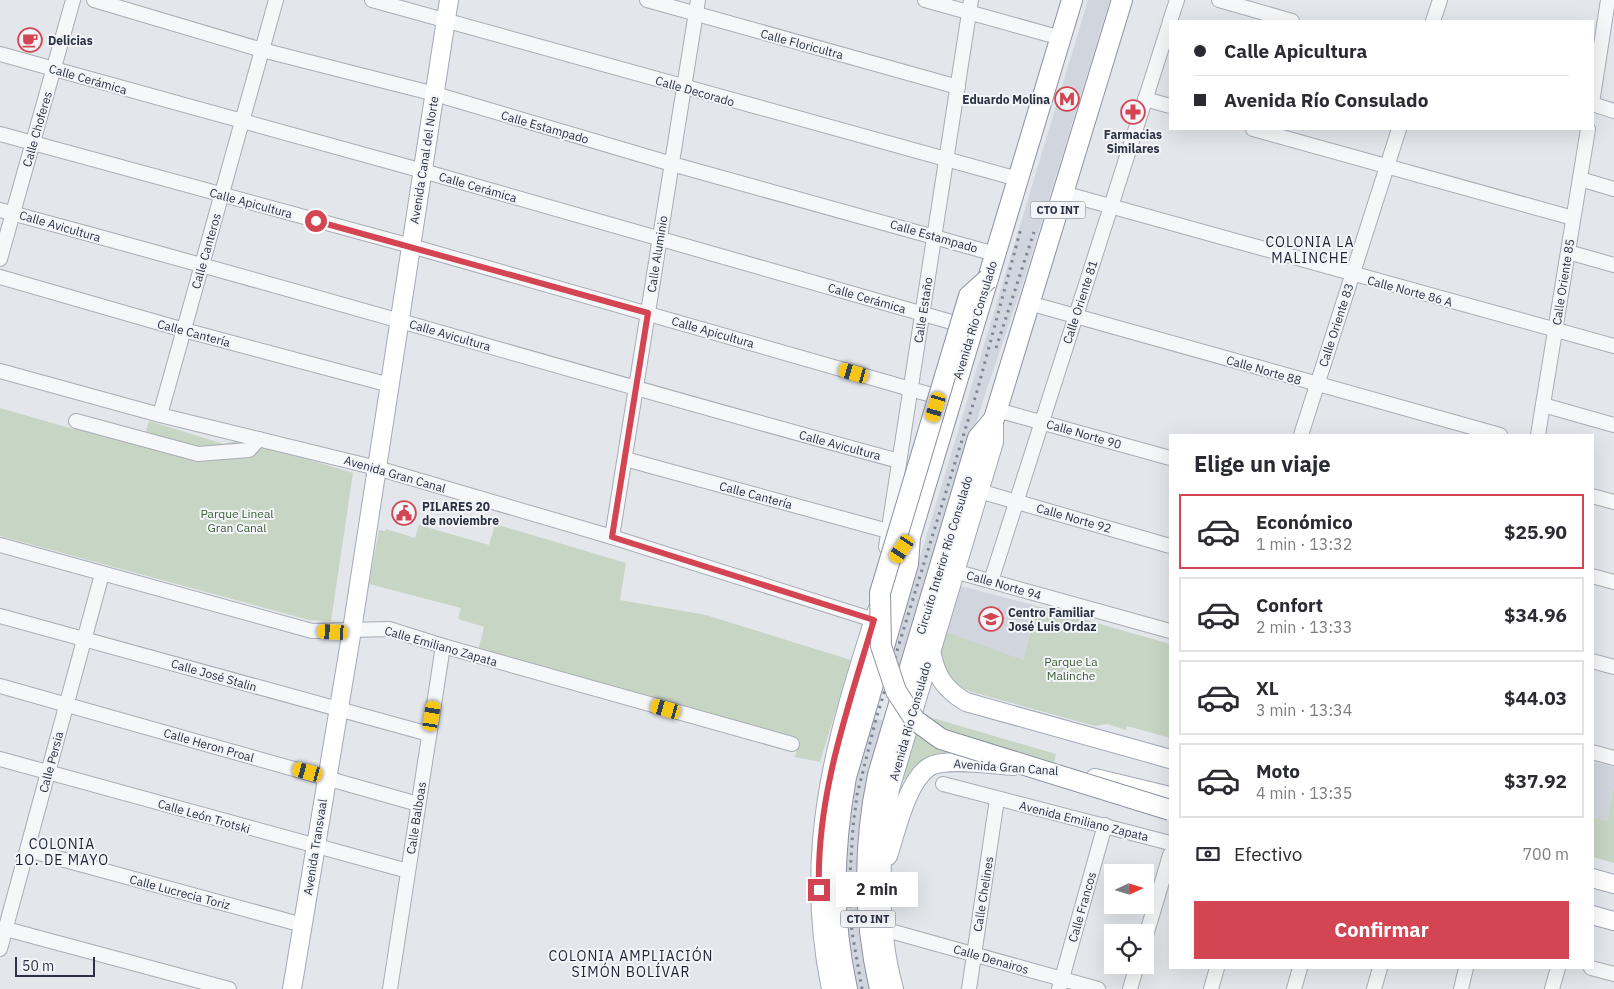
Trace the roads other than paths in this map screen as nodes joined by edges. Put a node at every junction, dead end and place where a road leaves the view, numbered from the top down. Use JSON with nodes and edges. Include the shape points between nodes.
{"nodes":[{"id":1,"x":73,"y":0,"type":"edge"},
{"id":2,"x":94,"y":0,"type":"edge"},
{"id":3,"x":276,"y":0,"type":"edge"},
{"id":4,"x":372,"y":0,"type":"edge"},
{"id":5,"x":449,"y":0,"type":"edge"},
{"id":6,"x":647,"y":0,"type":"edge"},
{"id":7,"x":698,"y":0,"type":"edge"},
{"id":8,"x":925,"y":0,"type":"edge"},
{"id":9,"x":1072,"y":0,"type":"edge"},
{"id":10,"x":1122,"y":0,"type":"edge"},
{"id":11,"x":1177,"y":0,"type":"edge"},
{"id":12,"x":1219,"y":0,"type":"edge"},
{"id":13,"x":1440,"y":0,"type":"edge"},
{"id":14,"x":1608,"y":0,"type":"edge"},
{"id":15,"x":970,"y":6,"type":"edge"},
{"id":16,"x":696,"y":14,"type":"junction"},
{"id":17,"x":446,"y":20,"type":"junction"},
{"id":18,"x":1171,"y":20,"type":"edge"},
{"id":19,"x":1289,"y":20,"type":"edge"},
{"id":20,"x":1433,"y":20,"type":"edge"},
{"id":21,"x":1169,"y":25,"type":"edge"},
{"id":22,"x":1609,"y":31,"type":"edge"},
{"id":23,"x":1060,"y":38,"type":"junction"},
{"id":24,"x":262,"y":50,"type":"junction"},
{"id":25,"x":0,"y":54,"type":"edge"},
{"id":26,"x":53,"y":69,"type":"junction"},
{"id":27,"x":958,"y":87,"type":"junction"},
{"id":28,"x":684,"y":88,"type":"junction"},
{"id":29,"x":435,"y":94,"type":"junction"},
{"id":30,"x":1594,"y":95,"type":"edge"},
{"id":31,"x":1145,"y":99,"type":"junction"},
{"id":32,"x":1594,"y":105,"type":"edge"},
{"id":33,"x":1169,"y":106,"type":"edge"},
{"id":34,"x":1614,"y":110,"type":"edge"},
{"id":35,"x":242,"y":122,"type":"junction"},
{"id":36,"x":1257,"y":130,"type":"edge"},
{"id":37,"x":1399,"y":130,"type":"edge"},
{"id":38,"x":1588,"y":130,"type":"edge"},
{"id":39,"x":0,"y":134,"type":"edge"},
{"id":40,"x":33,"y":143,"type":"junction"},
{"id":41,"x":946,"y":161,"type":"junction"},
{"id":42,"x":672,"y":164,"type":"junction"},
{"id":43,"x":1387,"y":166,"type":"junction"},
{"id":44,"x":423,"y":171,"type":"junction"},
{"id":45,"x":1580,"y":179,"type":"junction"},
{"id":46,"x":1018,"y":180,"type":"junction"},
{"id":47,"x":1614,"y":189,"type":"edge"},
{"id":48,"x":1063,"y":193,"type":"junction"},
{"id":49,"x":221,"y":196,"type":"junction"},
{"id":50,"x":1111,"y":207,"type":"junction"},
{"id":51,"x":6,"y":211,"type":"edge"},
{"id":52,"x":1573,"y":218,"type":"junction"},
{"id":53,"x":934,"y":236,"type":"junction"},
{"id":54,"x":660,"y":238,"type":"junction"},
{"id":55,"x":411,"y":246,"type":"junction"},
{"id":56,"x":1568,"y":252,"type":"junction"},
{"id":57,"x":995,"y":254,"type":"junction"},
{"id":58,"x":0,"y":259,"type":"edge"},
{"id":59,"x":202,"y":266,"type":"junction"},
{"id":60,"x":1614,"y":266,"type":"edge"},
{"id":61,"x":1353,"y":275,"type":"junction"},
{"id":62,"x":0,"y":277,"type":"edge"},
{"id":63,"x":988,"y":279,"type":"junction"},
{"id":64,"x":1029,"y":303,"type":"junction"},
{"id":65,"x":648,"y":313,"type":"junction"},
{"id":66,"x":922,"y":314,"type":"junction"},
{"id":67,"x":1076,"y":317,"type":"junction"},
{"id":68,"x":400,"y":320,"type":"junction"},
{"id":69,"x":955,"y":323,"type":"dead end"},
{"id":70,"x":184,"y":330,"type":"junction"},
{"id":71,"x":1556,"y":330,"type":"junction"},
{"id":72,"x":1614,"y":346,"type":"edge"},
{"id":73,"x":0,"y":371,"type":"edge"},
{"id":74,"x":1316,"y":384,"type":"junction"},
{"id":75,"x":390,"y":385,"type":"junction"},
{"id":76,"x":911,"y":389,"type":"junction"},
{"id":77,"x":636,"y":390,"type":"junction"},
{"id":78,"x":935,"y":396,"type":"dead end"},
{"id":79,"x":1543,"y":404,"type":"junction"},
{"id":80,"x":160,"y":415,"type":"junction"},
{"id":81,"x":996,"y":415,"type":"junction"},
{"id":82,"x":76,"y":421,"type":"dead end"},
{"id":83,"x":1041,"y":422,"type":"junction"},
{"id":84,"x":1614,"y":425,"type":"edge"},
{"id":85,"x":1301,"y":434,"type":"edge"},
{"id":86,"x":1496,"y":434,"type":"edge"},
{"id":87,"x":1538,"y":434,"type":"edge"},
{"id":88,"x":259,"y":439,"type":"junction"},
{"id":89,"x":1169,"y":458,"type":"edge"},
{"id":90,"x":625,"y":459,"type":"junction"},
{"id":91,"x":899,"y":461,"type":"junction"},
{"id":92,"x":377,"y":468,"type":"junction"},
{"id":93,"x":979,"y":491,"type":"junction"},
{"id":94,"x":1594,"y":497,"type":"edge"},
{"id":95,"x":1016,"y":501,"type":"junction"},
{"id":96,"x":1614,"y":502,"type":"edge"},
{"id":97,"x":888,"y":531,"type":"junction"},
{"id":98,"x":612,"y":537,"type":"junction"},
{"id":99,"x":910,"y":538,"type":"junction"},
{"id":100,"x":0,"y":546,"type":"edge"},
{"id":101,"x":1169,"y":546,"type":"edge"},
{"id":102,"x":954,"y":571,"type":"junction"},
{"id":103,"x":102,"y":574,"type":"junction"},
{"id":104,"x":1594,"y":577,"type":"edge"},
{"id":105,"x":991,"y":582,"type":"junction"},
{"id":106,"x":1614,"y":582,"type":"edge"},
{"id":107,"x":0,"y":616,"type":"edge"},
{"id":108,"x":874,"y":620,"type":"junction"},
{"id":109,"x":352,"y":630,"type":"junction"},
{"id":110,"x":1169,"y":632,"type":"edge"},
{"id":111,"x":86,"y":638,"type":"junction"},
{"id":112,"x":443,"y":646,"type":"junction"},
{"id":113,"x":931,"y":649,"type":"junction"},
{"id":114,"x":1594,"y":662,"type":"edge"},
{"id":115,"x":869,"y":665,"type":"junction"},
{"id":116,"x":1614,"y":667,"type":"edge"},
{"id":117,"x":914,"y":678,"type":"junction"},
{"id":118,"x":0,"y":686,"type":"edge"},
{"id":119,"x":66,"y":705,"type":"junction"},
{"id":120,"x":337,"y":710,"type":"junction"},
{"id":121,"x":855,"y":713,"type":"junction"},
{"id":122,"x":900,"y":725,"type":"junction"},
{"id":123,"x":429,"y":734,"type":"junction"},
{"id":124,"x":792,"y":744,"type":"dead end"},
{"id":125,"x":1594,"y":753,"type":"edge"},
{"id":126,"x":0,"y":758,"type":"edge"},
{"id":127,"x":1614,"y":758,"type":"edge"},
{"id":128,"x":1169,"y":759,"type":"edge"},
{"id":129,"x":48,"y":772,"type":"junction"},
{"id":130,"x":326,"y":777,"type":"junction"},
{"id":131,"x":943,"y":784,"type":"dead end"},
{"id":132,"x":1169,"y":796,"type":"edge"},
{"id":133,"x":998,"y":799,"type":"junction"},
{"id":134,"x":418,"y":804,"type":"junction"},
{"id":135,"x":1169,"y":810,"type":"edge"},
{"id":136,"x":1105,"y":825,"type":"junction"},
{"id":137,"x":1169,"y":843,"type":"edge"},
{"id":138,"x":315,"y":847,"type":"junction"},
{"id":139,"x":28,"y":850,"type":"junction"},
{"id":140,"x":1169,"y":858,"type":"edge"},
{"id":141,"x":408,"y":871,"type":"junction"},
{"id":142,"x":882,"y":876,"type":"junction"},
{"id":143,"x":1594,"y":879,"type":"edge"},
{"id":144,"x":1614,"y":884,"type":"edge"},
{"id":145,"x":1594,"y":915,"type":"edge"},
{"id":146,"x":1614,"y":920,"type":"edge"},
{"id":147,"x":1149,"y":924,"type":"edge"},
{"id":148,"x":303,"y":925,"type":"junction"},
{"id":149,"x":6,"y":929,"type":"junction"},
{"id":150,"x":883,"y":929,"type":"junction"},
{"id":151,"x":0,"y":949,"type":"edge"},
{"id":152,"x":974,"y":954,"type":"junction"},
{"id":153,"x":1217,"y":969,"type":"edge"},
{"id":154,"x":1300,"y":969,"type":"edge"},
{"id":155,"x":1380,"y":969,"type":"edge"},
{"id":156,"x":1466,"y":969,"type":"edge"},
{"id":157,"x":1558,"y":969,"type":"edge"},
{"id":158,"x":1594,"y":969,"type":"edge"},
{"id":159,"x":1134,"y":974,"type":"edge"},
{"id":160,"x":1614,"y":974,"type":"edge"},
{"id":161,"x":1060,"y":984,"type":"edge"},
{"id":162,"x":229,"y":989,"type":"edge"},
{"id":163,"x":292,"y":989,"type":"edge"},
{"id":164,"x":390,"y":989,"type":"edge"},
{"id":165,"x":831,"y":989,"type":"edge"},
{"id":166,"x":847,"y":989,"type":"edge"},
{"id":167,"x":880,"y":989,"type":"edge"},
{"id":168,"x":894,"y":989,"type":"edge"},
{"id":169,"x":969,"y":989,"type":"edge"},
{"id":170,"x":1098,"y":989,"type":"edge"},
{"id":171,"x":1130,"y":989,"type":"edge"},
{"id":172,"x":1211,"y":989,"type":"edge"},
{"id":173,"x":1294,"y":989,"type":"edge"},
{"id":174,"x":1374,"y":989,"type":"edge"},
{"id":175,"x":1461,"y":989,"type":"edge"},
{"id":176,"x":1552,"y":989,"type":"edge"}],
"edges":[{"from":1,"to":26,"type":"street","name":"Calle Choferes"},
{"from":2,"to":24,"type":"street","name":"Calle Estampado"},
{"from":3,"to":24,"type":"street","name":"Calle Canteros"},
{"from":4,"to":17,"type":"street","name":"Calle Decorado"},
{"from":5,"to":17,"type":"main road","name":"Avenida Canal del Norte"},
{"from":6,"to":16,"type":"street","name":"Calle Floricultra"},
{"from":7,"to":16,"type":"street","name":"Calle Aluminio"},
{"from":8,"to":15,"type":"street"},
{"from":9,"to":23,"type":"highway","name":"Avenida Río Consulado","number":"CTO INT"},
{"from":10,"to":48,"type":"highway","name":"Avenida Río Consulado","number":"CTO INT"},
{"from":11,"to":18,"type":"street","name":"Calle Oriente 81"},
{"from":12,"to":19,"type":"street"},
{"from":13,"to":20,"type":"street"},
{"from":14,"to":22,"type":"street"},
{"from":15,"to":23,"type":"street"},
{"from":15,"to":27,"type":"street","name":"Calle Estaño"},
{"from":16,"to":27,"type":"street","name":"Calle Floricultra"},
{"from":16,"to":28,"type":"street","name":"Calle Aluminio"},
{"from":17,"to":28,"type":"street","name":"Calle Decorado"},
{"from":17,"to":29,"type":"main road","name":"Avenida Canal del Norte"},
{"from":21,"to":31,"type":"street","name":"Calle Oriente 81"},
{"from":22,"to":30,"type":"street"},
{"from":23,"to":46,"type":"highway","name":"Avenida Río Consulado","number":"CTO INT"},
{"from":24,"to":29,"type":"street","name":"Calle Estampado"},
{"from":24,"to":35,"type":"street","name":"Calle Canteros"},
{"from":25,"to":26,"type":"street","name":"Calle Cerámica"},
{"from":26,"to":35,"type":"street","name":"Calle Cerámica"},
{"from":26,"to":40,"type":"street","name":"Calle Choferes"},
{"from":27,"to":41,"type":"street","name":"Calle Estaño"},
{"from":28,"to":41,"type":"street","name":"Calle Decorado"},
{"from":28,"to":42,"type":"street","name":"Calle Aluminio"},
{"from":29,"to":42,"type":"street","name":"Calle Estampado"},
{"from":29,"to":44,"type":"main road","name":"Avenida Canal del Norte"},
{"from":31,"to":33,"type":"street"},
{"from":31,"to":50,"type":"street","name":"Calle Oriente 81"},
{"from":32,"to":34,"type":"street"},
{"from":35,"to":44,"type":"street","name":"Calle Cerámica"},
{"from":35,"to":49,"type":"street","name":"Calle Canteros"},
{"from":36,"to":43,"type":"street"},
{"from":37,"to":43,"type":"street","name":"Calle Oriente 83"},
{"from":38,"to":45,"type":"street","name":"Calle Oriente 85"},
{"from":39,"to":40,"type":"street","name":"Calle Apicultura"},
{"from":40,"to":49,"type":"street","name":"Calle Apicultura"},
{"from":40,"to":51,"type":"street","name":"Calle Choferes"},
{"from":41,"to":46,"type":"street","name":"Calle Decorado"},
{"from":41,"to":53,"type":"street","name":"Calle Estaño"},
{"from":42,"to":53,"type":"street","name":"Calle Estampado"},
{"from":42,"to":54,"type":"street","name":"Calle Aluminio"},
{"from":43,"to":52,"type":"street"},
{"from":43,"to":61,"type":"street","name":"Calle Oriente 83"},
{"from":44,"to":54,"type":"street","name":"Calle Cerámica"},
{"from":44,"to":55,"type":"main road","name":"Avenida Canal del Norte"},
{"from":45,"to":47,"type":"street"},
{"from":45,"to":52,"type":"street","name":"Calle Oriente 85"},
{"from":46,"to":57,"type":"highway","name":"Avenida Río Consulado","number":"CTO INT"},
{"from":48,"to":50,"type":"street","name":"Calle Norte 86 A"},
{"from":48,"to":64,"type":"highway","name":"Avenida Río Consulado","number":"CTO INT"},
{"from":49,"to":55,"type":"street","name":"Calle Apicultura"},
{"from":49,"to":59,"type":"street","name":"Calle Canteros"},
{"from":50,"to":61,"type":"street","name":"Calle Norte 86 A"},
{"from":50,"to":67,"type":"street","name":"Calle Oriente 81"},
{"from":51,"to":58,"type":"street","name":"Calle Choferes"},
{"from":51,"to":59,"type":"street","name":"Calle Avicultura"},
{"from":52,"to":56,"type":"street","name":"Calle Oriente 85"},
{"from":53,"to":57,"type":"street","name":"Calle Estampado"},
{"from":53,"to":66,"type":"street","name":"Calle Estaño"},
{"from":54,"to":65,"type":"street","name":"Calle Aluminio"},
{"from":54,"to":66,"type":"street","name":"Calle Cerámica"},
{"from":55,"to":65,"type":"street","name":"Calle Apicultura"},
{"from":55,"to":68,"type":"main road","name":"Avenida Canal del Norte"},
{"from":56,"to":60,"type":"street"},
{"from":56,"to":71,"type":"street","name":"Calle Oriente 85"},
{"from":57,"to":63,"type":"highway","name":"Avenida Río Consulado","number":"CTO INT"},
{"from":59,"to":68,"type":"street","name":"Calle Avicultura"},
{"from":59,"to":70,"type":"street","name":"Calle Canteros"},
{"from":61,"to":71,"type":"street","name":"Calle Norte 86 A"},
{"from":61,"to":74,"type":"street","name":"Calle Oriente 83"},
{"from":62,"to":70,"type":"street","name":"Calle Cantería"},
{"from":63,"to":99,"type":"highway","name":"Avenida Río Consulado","number":"CTO INT"},
{"from":63,"to":135,"type":"highway","bridge":true,"via":[[969,296],[880,593],[881,646],[887,670],[906,710],[928,732],[941,739]]},
{"from":64,"to":67,"type":"street","name":"Calle Norte 88"},
{"from":64,"to":81,"type":"highway","name":"Avenida Río Consulado","number":"CTO INT"},
{"from":65,"to":76,"type":"street","name":"Calle Apicultura"},
{"from":65,"to":77,"type":"street","name":"Calle Aluminio"},
{"from":66,"to":69,"type":"street","name":"Calle Cerámica"},
{"from":66,"to":76,"type":"street","name":"Calle Estaño"},
{"from":67,"to":74,"type":"street","name":"Calle Norte 88"},
{"from":67,"to":83,"type":"street","name":"Calle Oriente 81"},
{"from":68,"to":75,"type":"main road","name":"Avenida Canal del Norte"},
{"from":68,"to":77,"type":"street","name":"Calle Avicultura"},
{"from":70,"to":75,"type":"street","name":"Calle Cantería"},
{"from":70,"to":80,"type":"street","name":"Calle Canteros"},
{"from":71,"to":72,"type":"street","name":"Calle Norte 86 A"},
{"from":71,"to":79,"type":"street","name":"Calle Oriente 85"},
{"from":73,"to":80,"type":"street","name":"Avenida Gran Canal"},
{"from":74,"to":85,"type":"street","name":"Calle Oriente 83"},
{"from":74,"to":86,"type":"street","name":"Calle Norte 88"},
{"from":75,"to":92,"type":"main road","name":"Avenida Canal del Norte"},
{"from":76,"to":78,"type":"street","name":"Calle Apicultura"},
{"from":76,"to":91,"type":"street","name":"Calle Estaño"},
{"from":77,"to":90,"type":"street","name":"Calle Aluminio"},
{"from":77,"to":91,"type":"street","name":"Calle Avicultura"},
{"from":79,"to":84,"type":"street"},
{"from":79,"to":87,"type":"street","name":"Calle Oriente 85"},
{"from":80,"to":88,"type":"street","name":"Avenida Gran Canal"},
{"from":81,"to":83,"type":"street","name":"Calle Norte 90"},
{"from":81,"to":93,"type":"main road","name":"Avenida Río Consulado","number":"CTO INT","via":[[994,442]]},
{"from":81,"to":117,"type":"highway","name":"Circuito Interior Río Consulado","number":"CTO INT","via":[[978,438]]},
{"from":82,"to":88,"type":"street","via":[[198,454],[249,450]]},
{"from":83,"to":89,"type":"street","name":"Calle Norte 90"},
{"from":83,"to":95,"type":"street","name":"Calle Oriente 81"},
{"from":88,"to":92,"type":"street","name":"Avenida Gran Canal"},
{"from":90,"to":97,"type":"street","name":"Calle Cantería"},
{"from":90,"to":98,"type":"street","name":"Calle Aluminio"},
{"from":91,"to":97,"type":"street","name":"Calle Estaño"},
{"from":92,"to":98,"type":"street","name":"Avenida Gran Canal"},
{"from":92,"to":109,"type":"main road","name":"Avenida Transvaal"},
{"from":93,"to":95,"type":"street","name":"Calle Norte 92"},
{"from":93,"to":102,"type":"main road","name":"Avenida Río Consulado","number":"CTO INT"},
{"from":94,"to":96,"type":"street"},
{"from":95,"to":101,"type":"street","name":"Calle Norte 92"},
{"from":95,"to":105,"type":"street","name":"Calle Oriente 81"},
{"from":97,"to":108,"type":"street","name":"Calle Estaño"},
{"from":98,"to":108,"type":"street","name":"Avenida Gran Canal"},
{"from":99,"to":108,"type":"main road","name":"Avenida Río Consulado","number":"CTO INT","via":[[894,561]]},
{"from":99,"to":115,"type":"highway","number":"CTO INT","via":[[908,564]]},
{"from":100,"to":103,"type":"street","name":"Calle Emiliano Zapata"},
{"from":102,"to":105,"type":"street","name":"Calle Norte 94"},
{"from":102,"to":113,"type":"main road","name":"Avenida Río Consulado","number":"CTO INT"},
{"from":103,"to":109,"type":"street","name":"Calle Emiliano Zapata","via":[[312,631]]},
{"from":103,"to":111,"type":"street","name":"Calle Persia"},
{"from":104,"to":106,"type":"street"},
{"from":105,"to":110,"type":"street","name":"Calle Norte 94"},
{"from":107,"to":111,"type":"street","name":"Calle José Stalin"},
{"from":108,"to":115,"type":"main road","name":"Avenida Río Consulado","number":"CTO INT"},
{"from":109,"to":112,"type":"street","name":"Calle Emiliano Zapata","via":[[390,629]]},
{"from":109,"to":120,"type":"main road","name":"Avenida Transvaal"},
{"from":111,"to":119,"type":"street","name":"Calle Persia"},
{"from":111,"to":120,"type":"street","name":"Calle José Stalin"},
{"from":112,"to":123,"type":"street","name":"Calle Balboas"},
{"from":112,"to":124,"type":"street","name":"Calle Emiliano Zapata"},
{"from":113,"to":117,"type":"main road","name":"Avenida Río Consulado","number":"CTO INT"},
{"from":113,"to":128,"type":"main road","via":[[934,666],[943,685],[966,702]]},
{"from":114,"to":116,"type":"street"},
{"from":115,"to":121,"type":"highway","number":"CTO INT"},
{"from":117,"to":122,"type":"highway","name":"Circuito Interior Río Consulado","number":"CTO INT"},
{"from":118,"to":119,"type":"street","name":"Calle Heron Proal"},
{"from":119,"to":129,"type":"street","name":"Calle Persia"},
{"from":119,"to":130,"type":"street","name":"Calle Heron Proal"},
{"from":120,"to":123,"type":"street","name":"Calle José Stalin"},
{"from":120,"to":130,"type":"main road","name":"Avenida Transvaal"},
{"from":121,"to":165,"type":"main road","number":"CTO INT","via":[[830,777],[820,852],[820,922]]},
{"from":121,"to":166,"type":"highway","number":"CTO INT","via":[[835,850],[835,910]]},
{"from":122,"to":142,"type":"main road","name":"Avenida Río Consulado","number":"CTO INT","via":[[882,846]]},
{"from":122,"to":167,"type":"highway","name":"Circuito Interior Río Consulado","number":"CTO INT","via":[[878,774],[866,847],[868,929]]},
{"from":123,"to":134,"type":"street","name":"Calle Balboas"},
{"from":125,"to":127,"type":"street"},
{"from":126,"to":129,"type":"street","name":"Calle León Trotski"},
{"from":129,"to":138,"type":"street","name":"Calle León Trotski"},
{"from":129,"to":139,"type":"street","name":"Calle Persia"},
{"from":130,"to":134,"type":"street","name":"Calle Heron Proal"},
{"from":130,"to":138,"type":"main road","name":"Avenida Transvaal"},
{"from":131,"to":133,"type":"street","name":"Avenida Emiliano Zapata"},
{"from":132,"to":142,"type":"main road","name":"Avenida Gran Canal","via":[[1039,767],[945,763],[930,766],[910,792]]},
{"from":133,"to":136,"type":"street","name":"Avenida Emiliano Zapata"},
{"from":133,"to":152,"type":"street","name":"Calle Chelines"},
{"from":134,"to":141,"type":"street","name":"Calle Balboas"},
{"from":136,"to":137,"type":"street","name":"Avenida Emiliano Zapata"},
{"from":136,"to":161,"type":"street","name":"Calle Francos"},
{"from":138,"to":141,"type":"street","name":"Calle León Trotski"},
{"from":138,"to":148,"type":"main road","name":"Avenida Transvaal"},
{"from":139,"to":148,"type":"street","name":"Calle Lucrecia Toriz"},
{"from":139,"to":149,"type":"street","name":"Calle Persia"},
{"from":140,"to":147,"type":"street"},
{"from":141,"to":164,"type":"street","name":"Calle Balboas"},
{"from":142,"to":150,"type":"main road","name":"Avenida Río Consulado","number":"CTO INT"},
{"from":143,"to":144,"type":"main road"},
{"from":145,"to":146,"type":"main road"},
{"from":148,"to":163,"type":"main road","name":"Avenida Transvaal"},
{"from":149,"to":151,"type":"street","name":"Calle Persia"},
{"from":149,"to":162,"type":"street"},
{"from":150,"to":152,"type":"street","name":"Calle Denairos"},
{"from":150,"to":168,"type":"main road","name":"Avenida Río Consulado","number":"CTO INT"},
{"from":152,"to":161,"type":"street","name":"Calle Denairos"},
{"from":152,"to":169,"type":"street","name":"Calle Chelines"},
{"from":153,"to":172,"type":"street"},
{"from":154,"to":173,"type":"street"},
{"from":155,"to":174,"type":"street"},
{"from":156,"to":175,"type":"street"},
{"from":157,"to":176,"type":"street"},
{"from":158,"to":160,"type":"street"},
{"from":159,"to":171,"type":"street"},
{"from":161,"to":170,"type":"street","name":"Calle Denairos"}]}
